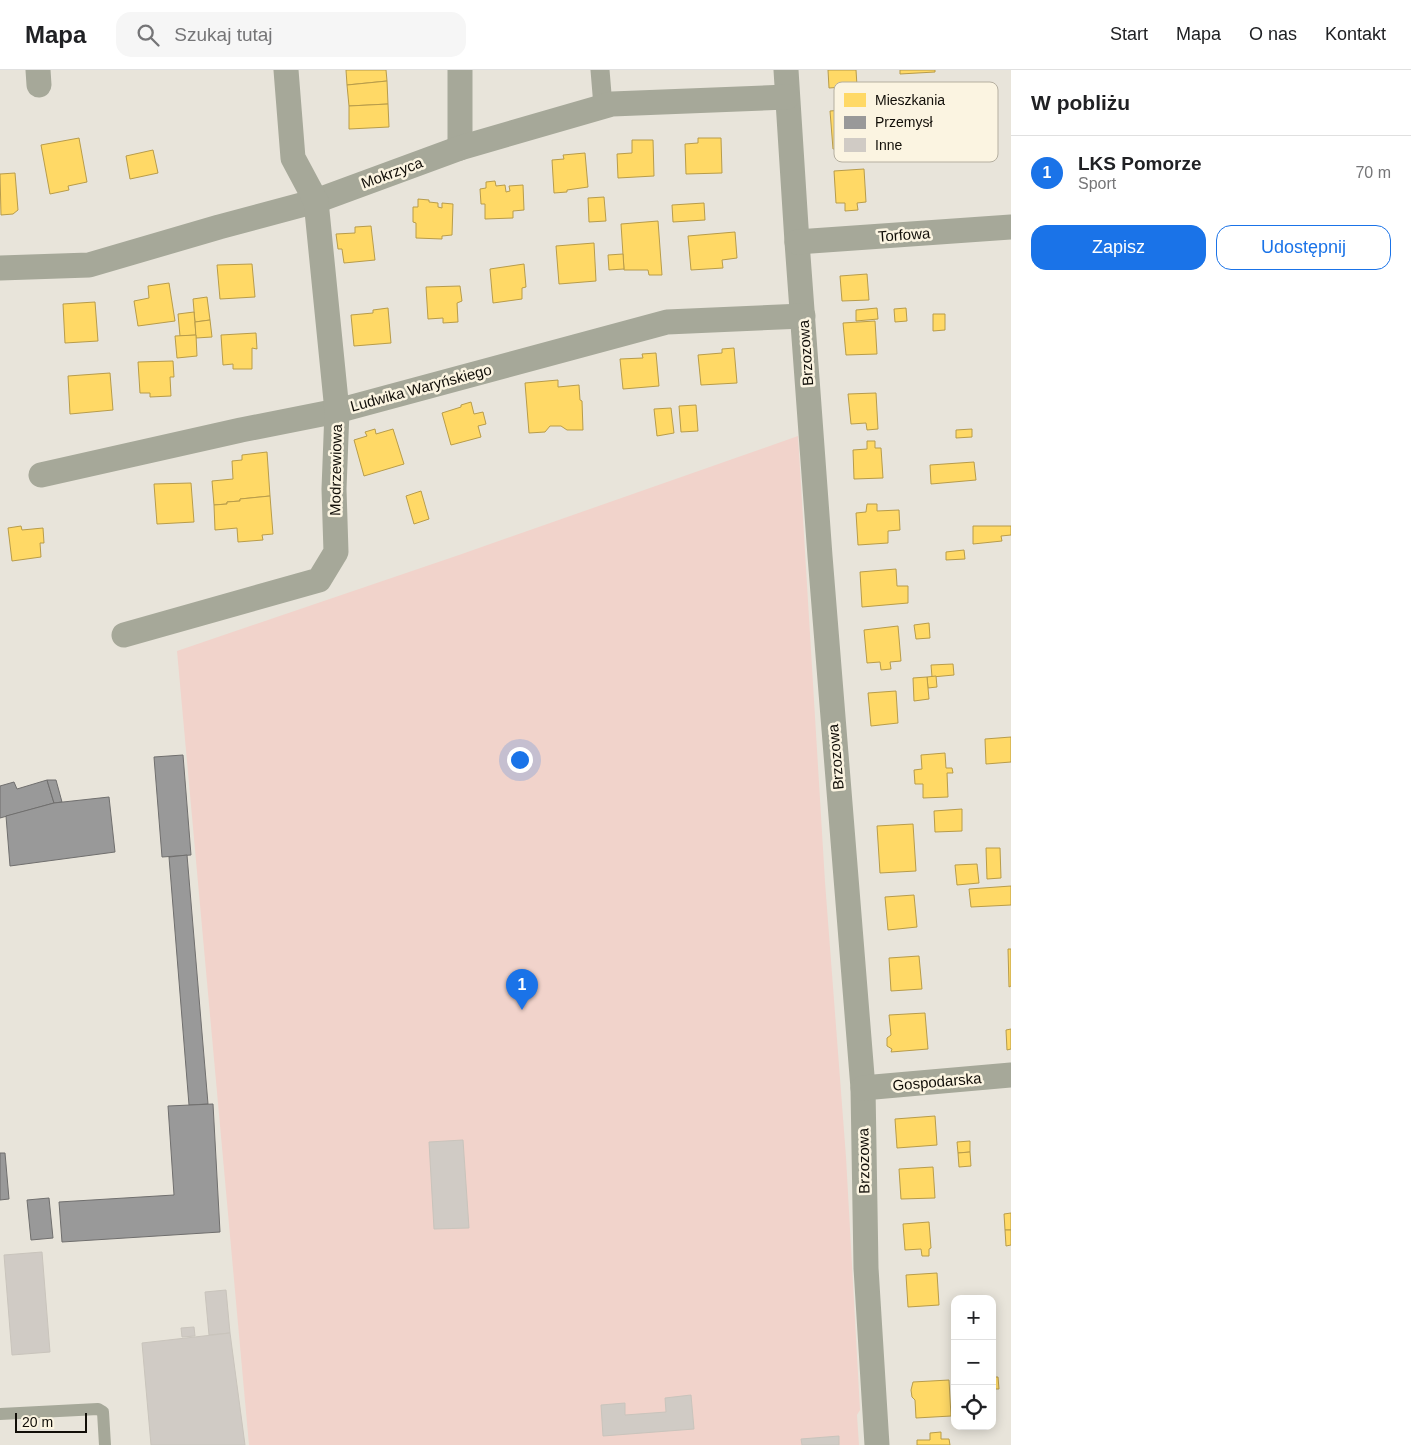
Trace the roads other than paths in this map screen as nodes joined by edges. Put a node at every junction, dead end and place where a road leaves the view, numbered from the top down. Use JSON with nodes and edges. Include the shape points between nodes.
{"nodes":[{"id":1,"x":286,"y":70,"type":"edge"},
{"id":2,"x":460,"y":70,"type":"edge"},
{"id":3,"x":600,"y":70,"type":"edge"},
{"id":4,"x":786,"y":70,"type":"edge"},
{"id":5,"x":787,"y":97,"type":"junction"},
{"id":6,"x":603,"y":106,"type":"junction"},
{"id":7,"x":460,"y":148,"type":"junction"},
{"id":8,"x":316,"y":201,"type":"junction"},
{"id":9,"x":1011,"y":228,"type":"edge"},
{"id":10,"x":796,"y":242,"type":"junction"},
{"id":11,"x":0,"y":268,"type":"edge"},
{"id":12,"x":803,"y":316,"type":"junction"},
{"id":13,"x":337,"y":411,"type":"junction"},
{"id":14,"x":41,"y":475,"type":"dead end"},
{"id":15,"x":124,"y":635,"type":"dead end"},
{"id":16,"x":1011,"y":1075,"type":"edge"},
{"id":17,"x":862,"y":1088,"type":"junction"},
{"id":18,"x":0,"y":1414,"type":"edge"},
{"id":19,"x":105,"y":1445,"type":"edge"},
{"id":20,"x":876,"y":1445,"type":"edge"}],
"edges":[{"from":1,"to":8,"type":"street","name":"Modrzewiowa","via":[[293,158]]},
{"from":2,"to":7,"type":"street"},
{"from":3,"to":6,"type":"street"},
{"from":4,"to":5,"type":"street","name":"Brzozowa"},
{"from":5,"to":6,"type":"street","name":"Mokrzyca"},
{"from":5,"to":10,"type":"street","name":"Brzozowa"},
{"from":6,"to":7,"type":"street","name":"Mokrzyca"},
{"from":7,"to":8,"type":"street","name":"Mokrzyca"},
{"from":8,"to":11,"type":"street","name":"Mokrzyca","via":[[89,265]]},
{"from":8,"to":13,"type":"street","name":"Modrzewiowa"},
{"from":9,"to":10,"type":"street","name":"Torfowa"},
{"from":10,"to":12,"type":"street","name":"Brzozowa"},
{"from":12,"to":13,"type":"street","name":"Ludwika Waryńskiego","via":[[667,322]]},
{"from":12,"to":17,"type":"street","name":"Brzozowa"},
{"from":13,"to":14,"type":"street","name":"Ludwika Waryńskiego"},
{"from":13,"to":15,"type":"street","name":"Modrzewiowa","via":[[336,552],[319,580]]},
{"from":16,"to":17,"type":"street","name":"Gospodarska"},
{"from":17,"to":20,"type":"street","name":"Brzozowa","via":[[866,1268]]},
{"from":18,"to":19,"type":"lane","via":[[98,1408],[103,1412]]}]}
